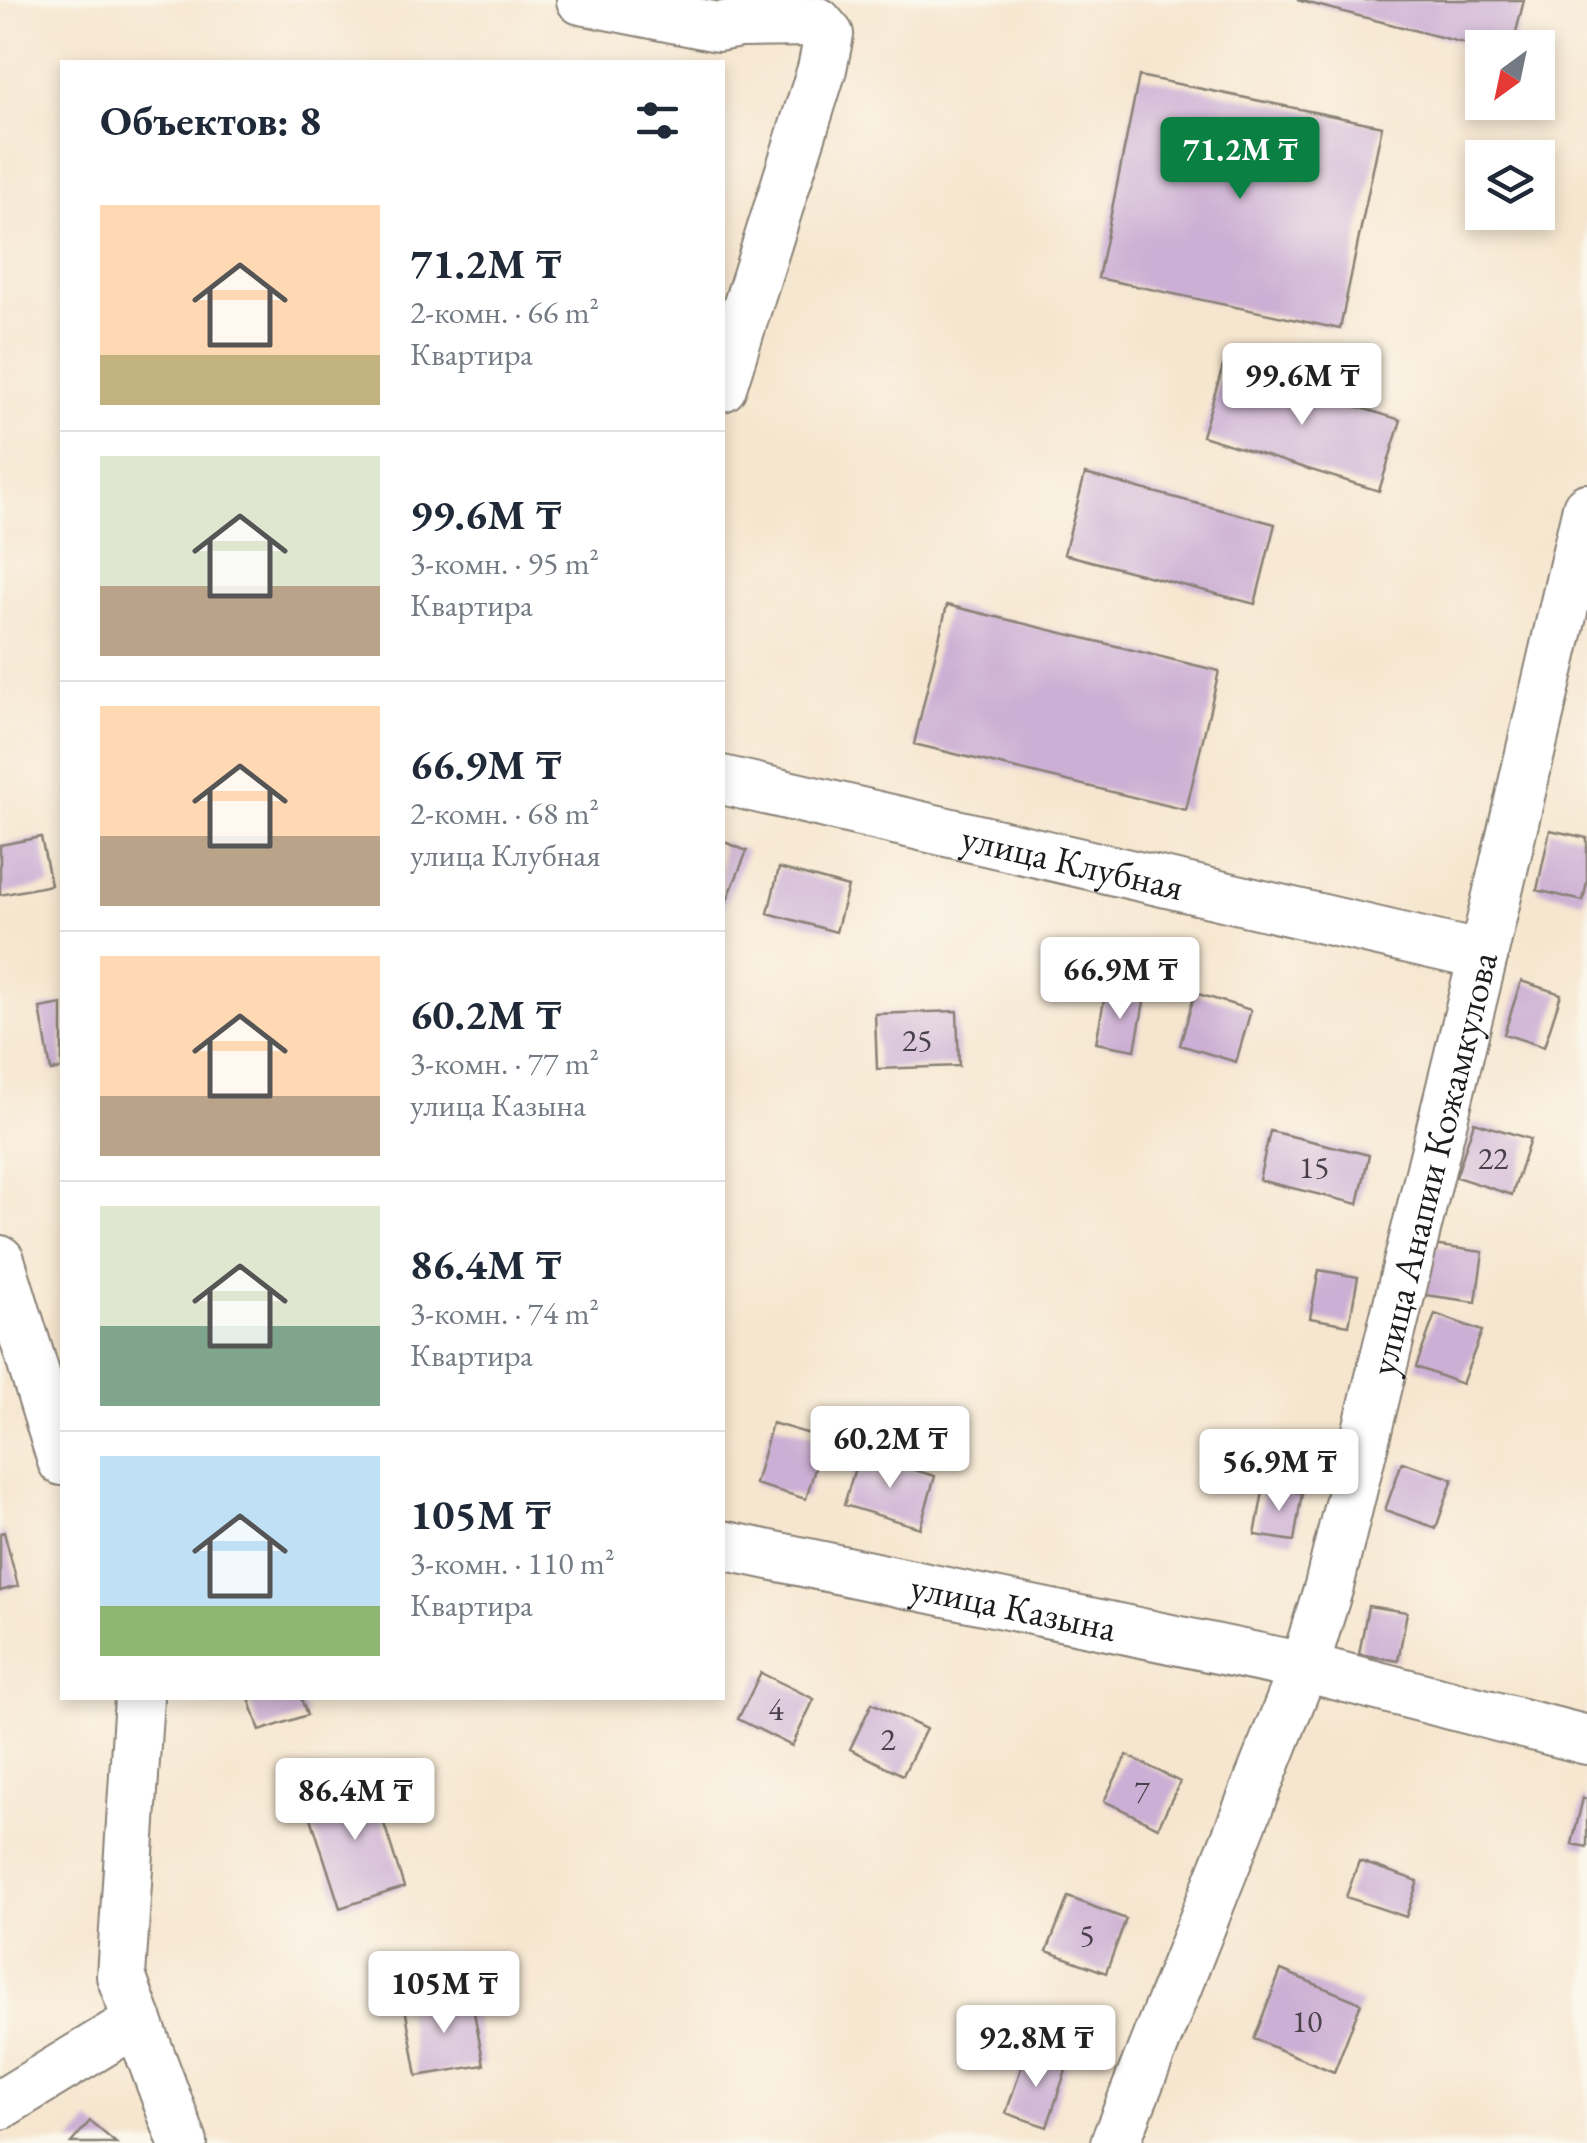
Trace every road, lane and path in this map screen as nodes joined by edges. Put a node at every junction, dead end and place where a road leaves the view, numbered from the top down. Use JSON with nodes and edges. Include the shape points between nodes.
{"nodes":[{"id":1,"x":581,"y":0,"type":"edge"},
{"id":2,"x":743,"y":11,"type":"edge"},
{"id":3,"x":725,"y":377,"type":"edge"},
{"id":4,"x":1587,"y":508,"type":"edge"},
{"id":5,"x":725,"y":781,"type":"edge"},
{"id":6,"x":1483,"y":956,"type":"junction"},
{"id":7,"x":0,"y":1260,"type":"edge"},
{"id":8,"x":60,"y":1455,"type":"edge"},
{"id":9,"x":725,"y":1546,"type":"edge"},
{"id":10,"x":1304,"y":1667,"type":"junction"},
{"id":11,"x":139,"y":1700,"type":"edge"},
{"id":12,"x":1587,"y":1740,"type":"edge"},
{"id":13,"x":138,"y":2021,"type":"junction"},
{"id":14,"x":0,"y":2105,"type":"edge"},
{"id":15,"x":182,"y":2143,"type":"edge"},
{"id":16,"x":1115,"y":2143,"type":"edge"}],
"edges":[{"from":1,"to":2,"type":"street","via":[[718,27]]},
{"from":2,"to":3,"type":"street","via":[[818,22],[829,35]]},
{"from":4,"to":6,"type":"street","name":"улица Анапии Кожамкулова"},
{"from":5,"to":6,"type":"street","name":"улица Клубная"},
{"from":6,"to":10,"type":"street","name":"улица Анапии Кожамкулова"},
{"from":7,"to":8,"type":"street"},
{"from":9,"to":10,"type":"street","name":"улица Казына"},
{"from":10,"to":12,"type":"street","name":"улица Казына"},
{"from":10,"to":16,"type":"street","name":"улица Анапии Кожамкулова"},
{"from":11,"to":13,"type":"street","via":[[121,1976]]},
{"from":13,"to":14,"type":"street"},
{"from":13,"to":15,"type":"street"}]}
